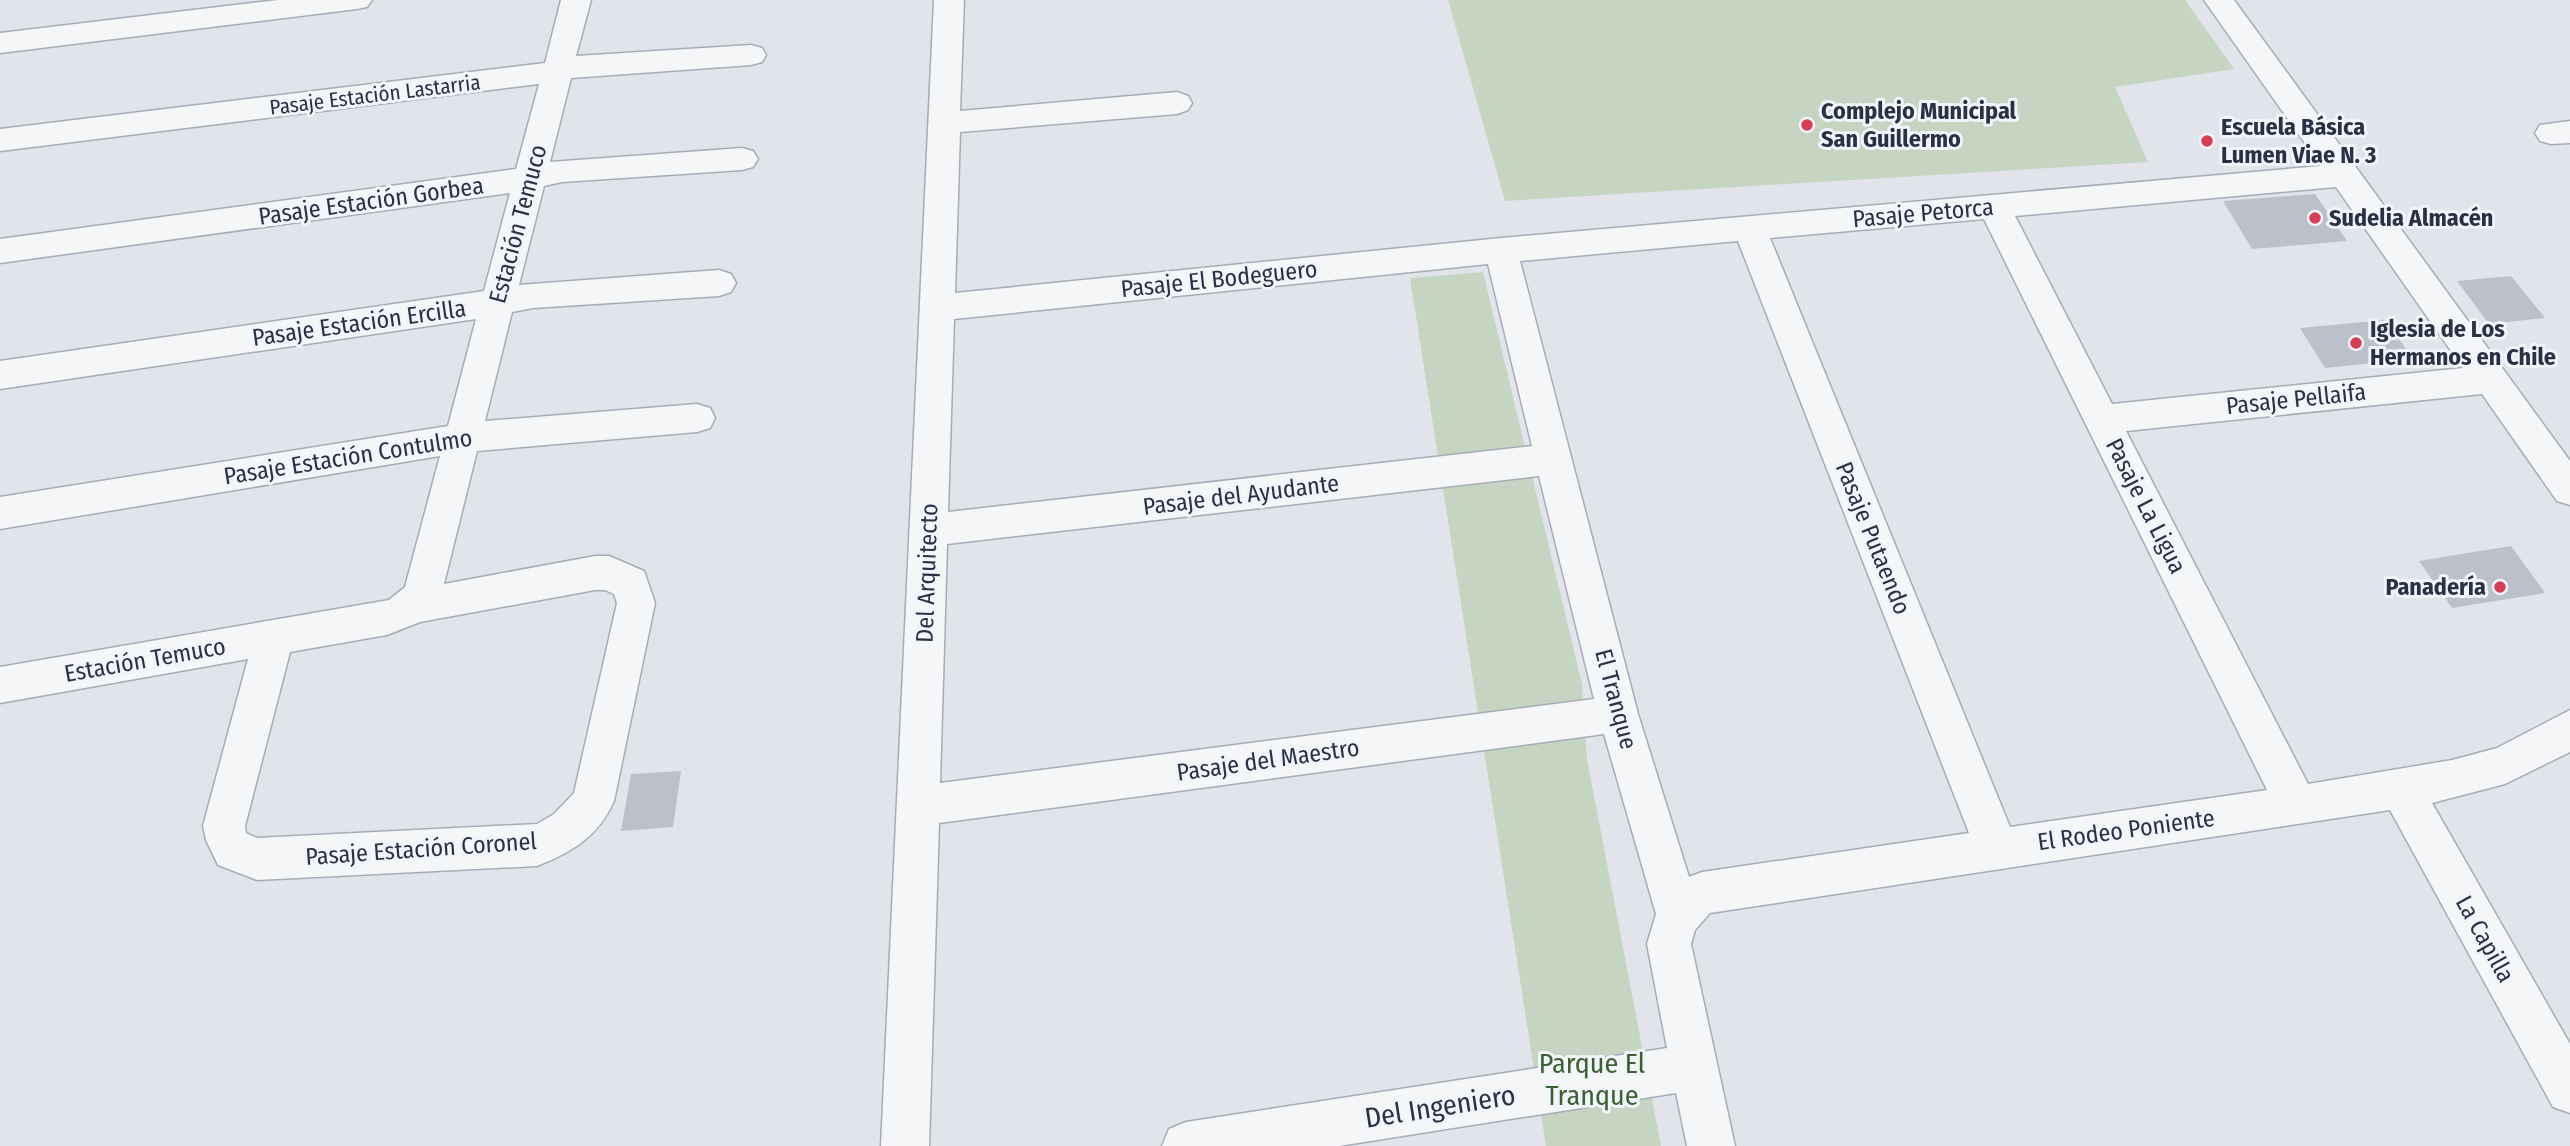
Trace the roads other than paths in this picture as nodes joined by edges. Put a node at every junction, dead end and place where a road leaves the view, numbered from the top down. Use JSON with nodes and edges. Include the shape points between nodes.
{"nodes":[{"id":1,"x":357,"y":0,"type":"edge"},
{"id":2,"x":576,"y":0,"type":"edge"},
{"id":3,"x":949,"y":0,"type":"edge"},
{"id":4,"x":2219,"y":0,"type":"edge"},
{"id":5,"x":0,"y":43,"type":"edge"},
{"id":6,"x":751,"y":55,"type":"dead end"},
{"id":7,"x":558,"y":70,"type":"junction"},
{"id":8,"x":1177,"y":103,"type":"dead end"},
{"id":9,"x":944,"y":123,"type":"junction"},
{"id":10,"x":0,"y":140,"type":"edge"},
{"id":11,"x":742,"y":159,"type":"dead end"},
{"id":12,"x":2345,"y":175,"type":"junction"},
{"id":13,"x":530,"y":177,"type":"junction"},
{"id":14,"x":1994,"y":206,"type":"junction"},
{"id":15,"x":1749,"y":228,"type":"junction"},
{"id":16,"x":1501,"y":250,"type":"junction"},
{"id":17,"x":0,"y":251,"type":"edge"},
{"id":18,"x":719,"y":283,"type":"dead end"},
{"id":19,"x":498,"y":302,"type":"junction"},
{"id":20,"x":937,"y":308,"type":"junction"},
{"id":21,"x":0,"y":375,"type":"edge"},
{"id":22,"x":2491,"y":379,"type":"junction"},
{"id":23,"x":697,"y":418,"type":"dead end"},
{"id":24,"x":2102,"y":419,"type":"junction"},
{"id":25,"x":462,"y":438,"type":"junction"},
{"id":26,"x":1553,"y":459,"type":"junction"},
{"id":27,"x":2570,"y":490,"type":"edge"},
{"id":28,"x":0,"y":513,"type":"edge"},
{"id":29,"x":929,"y":530,"type":"junction"},
{"id":30,"x":630,"y":583,"type":"joint"},
{"id":31,"x":412,"y":607,"type":"junction"},
{"id":32,"x":274,"y":638,"type":"junction"},
{"id":33,"x":0,"y":685,"type":"edge"},
{"id":34,"x":1618,"y":714,"type":"junction"},
{"id":35,"x":2570,"y":729,"type":"edge"},
{"id":36,"x":2401,"y":789,"type":"junction"},
{"id":37,"x":918,"y":806,"type":"junction"},
{"id":38,"x":2297,"y":806,"type":"junction"},
{"id":39,"x":1997,"y":849,"type":"junction"},
{"id":40,"x":1678,"y":913,"type":"junction"},
{"id":41,"x":1694,"y":1067,"type":"junction"},
{"id":42,"x":2570,"y":1090,"type":"edge"},
{"id":43,"x":905,"y":1146,"type":"edge"},
{"id":44,"x":1186,"y":1146,"type":"edge"},
{"id":45,"x":1711,"y":1146,"type":"edge"}],
"edges":[{"from":1,"to":5,"type":"street"},
{"from":2,"to":7,"type":"street","name":"Estación Temuco"},
{"from":3,"to":9,"type":"street","name":"Del Arquitecto"},
{"from":4,"to":12,"type":"street"},
{"from":6,"to":7,"type":"street","name":"Pasaje Estación Lastarria"},
{"from":7,"to":10,"type":"street","name":"Pasaje Estación Lastarria"},
{"from":7,"to":13,"type":"street","name":"Estación Temuco"},
{"from":8,"to":9,"type":"street"},
{"from":9,"to":20,"type":"street","name":"Del Arquitecto"},
{"from":11,"to":13,"type":"street","name":"Pasaje Estación Gorbea"},
{"from":12,"to":14,"type":"street","name":"Pasaje Petorca"},
{"from":12,"to":22,"type":"street"},
{"from":13,"to":17,"type":"street","name":"Pasaje Estación Gorbea"},
{"from":13,"to":19,"type":"street","name":"Estación Temuco"},
{"from":14,"to":15,"type":"street","name":"Pasaje Petorca"},
{"from":14,"to":24,"type":"street","name":"Pasaje La Ligua"},
{"from":15,"to":16,"type":"street","name":"Pasaje Petorca"},
{"from":15,"to":39,"type":"street","name":"Pasaje Putaendo"},
{"from":16,"to":20,"type":"street","name":"Pasaje El Bodeguero"},
{"from":16,"to":26,"type":"street","name":"El Tranque"},
{"from":18,"to":19,"type":"street","name":"Pasaje Estación Ercilla","via":[[533,295]]},
{"from":19,"to":21,"type":"street","name":"Pasaje Estación Ercilla"},
{"from":19,"to":25,"type":"street","name":"Estación Temuco"},
{"from":20,"to":29,"type":"street","name":"Del Arquitecto"},
{"from":22,"to":24,"type":"street","name":"Pasaje Pellaifa"},
{"from":22,"to":27,"type":"street"},
{"from":23,"to":25,"type":"street","name":"Pasaje Estación Contulmo"},
{"from":24,"to":38,"type":"street","name":"Pasaje La Ligua"},
{"from":25,"to":28,"type":"street","name":"Pasaje Estación Contulmo"},
{"from":25,"to":31,"type":"street","name":"Estación Temuco","via":[[421,597]]},
{"from":26,"to":29,"type":"street","name":"Pasaje del Ayudante"},
{"from":26,"to":34,"type":"street","name":"El Tranque"},
{"from":29,"to":37,"type":"street","name":"Del Arquitecto"},
{"from":30,"to":31,"type":"street","name":"Estación Temuco","via":[[609,573],[595,573]]},
{"from":30,"to":32,"type":"street","name":"Pasaje Estación Coronel","via":[[636,603],[593,801],[567,831],[537,845],[240,857],[230,848],[224,826]]},
{"from":31,"to":32,"type":"street","name":"Estación Temuco","via":[[387,618]]},
{"from":32,"to":33,"type":"street","name":"Estación Temuco"},
{"from":34,"to":37,"type":"street","name":"Pasaje del Maestro"},
{"from":34,"to":40,"type":"street","name":"El Tranque"},
{"from":35,"to":36,"type":"street","name":"El Rodeo Poniente","via":[[2505,765]]},
{"from":36,"to":38,"type":"street","name":"El Rodeo Poniente"},
{"from":36,"to":42,"type":"street","name":"La Capilla"},
{"from":37,"to":43,"type":"street","name":"Del Arquitecto"},
{"from":38,"to":39,"type":"street","name":"El Rodeo Poniente"},
{"from":39,"to":40,"type":"street","name":"El Rodeo Poniente","via":[[1717,889],[1702,893]]},
{"from":40,"to":41,"type":"street","via":[[1669,944]]},
{"from":41,"to":44,"type":"street","name":"Del Ingeniero"},
{"from":41,"to":45,"type":"street"}]}
